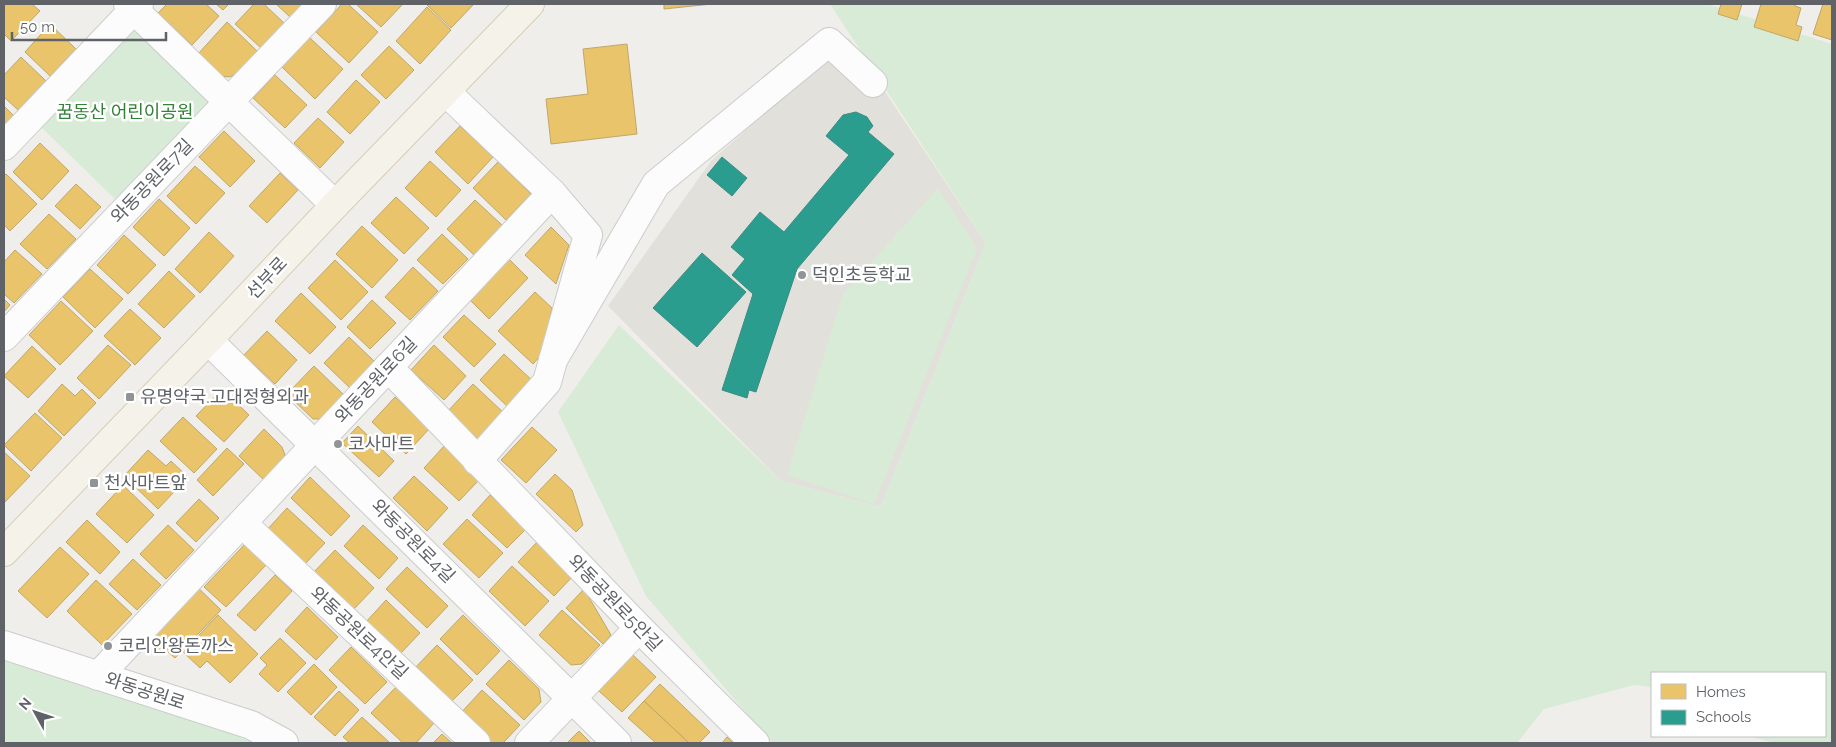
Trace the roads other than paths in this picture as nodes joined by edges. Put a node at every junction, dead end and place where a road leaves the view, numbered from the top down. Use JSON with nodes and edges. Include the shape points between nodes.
{"nodes":[{"id":1,"x":322,"y":4,"type":"edge"},
{"id":2,"x":530,"y":4,"type":"edge"},
{"id":3,"x":134,"y":6,"type":"edge"},
{"id":4,"x":873,"y":83,"type":"dead end"},
{"id":5,"x":446,"y":92,"type":"junction"},
{"id":6,"x":228,"y":102,"type":"junction"},
{"id":7,"x":4,"y":146,"type":"edge"},
{"id":8,"x":552,"y":193,"type":"junction"},
{"id":9,"x":334,"y":205,"type":"junction"},
{"id":10,"x":4,"y":337,"type":"edge"},
{"id":11,"x":208,"y":340,"type":"junction"},
{"id":12,"x":553,"y":360,"type":"junction"},
{"id":13,"x":388,"y":367,"type":"junction"},
{"id":14,"x":315,"y":445,"type":"junction"},
{"id":15,"x":477,"y":461,"type":"junction"},
{"id":16,"x":242,"y":523,"type":"junction"},
{"id":17,"x":4,"y":552,"type":"edge"},
{"id":18,"x":639,"y":628,"type":"junction"},
{"id":19,"x":4,"y":645,"type":"edge"},
{"id":20,"x":98,"y":676,"type":"junction"},
{"id":21,"x":572,"y":698,"type":"junction"},
{"id":22,"x":284,"y":743,"type":"edge"},
{"id":23,"x":476,"y":743,"type":"edge"},
{"id":24,"x":529,"y":743,"type":"edge"},
{"id":25,"x":618,"y":743,"type":"edge"},
{"id":26,"x":755,"y":743,"type":"edge"}],
"edges":[{"from":1,"to":6,"type":"street","name":"와동공원로7길"},
{"from":2,"to":5,"type":"main road","name":"선부로"},
{"from":3,"to":6,"type":"street"},
{"from":3,"to":7,"type":"street"},
{"from":4,"to":12,"type":"street","via":[[829,42],[656,184]]},
{"from":5,"to":8,"type":"street"},
{"from":5,"to":9,"type":"main road","name":"선부로"},
{"from":6,"to":9,"type":"street"},
{"from":6,"to":10,"type":"street","name":"와동공원로7길"},
{"from":8,"to":12,"type":"street","via":[[588,235]]},
{"from":8,"to":13,"type":"street","name":"와동공원로6길"},
{"from":9,"to":11,"type":"main road","name":"선부로"},
{"from":11,"to":14,"type":"street","name":"와동공원로4길"},
{"from":11,"to":17,"type":"main road","name":"선부로"},
{"from":12,"to":15,"type":"street","via":[[547,382]]},
{"from":13,"to":14,"type":"street","name":"와동공원로6길"},
{"from":13,"to":15,"type":"street","name":"와동공원로5안길"},
{"from":14,"to":16,"type":"street","name":"와동공원로6길"},
{"from":14,"to":21,"type":"street","name":"와동공원로4길"},
{"from":15,"to":18,"type":"street","name":"와동공원로5안길"},
{"from":16,"to":20,"type":"street","name":"와동공원로6길"},
{"from":16,"to":23,"type":"street","name":"와동공원로4안길"},
{"from":18,"to":21,"type":"street"},
{"from":18,"to":26,"type":"street","name":"와동공원로5안길"},
{"from":19,"to":20,"type":"street","name":"와동공원로"},
{"from":20,"to":22,"type":"street","name":"와동공원로","via":[[251,726]]},
{"from":21,"to":24,"type":"street"},
{"from":21,"to":25,"type":"street","name":"와동공원로4길"}]}
